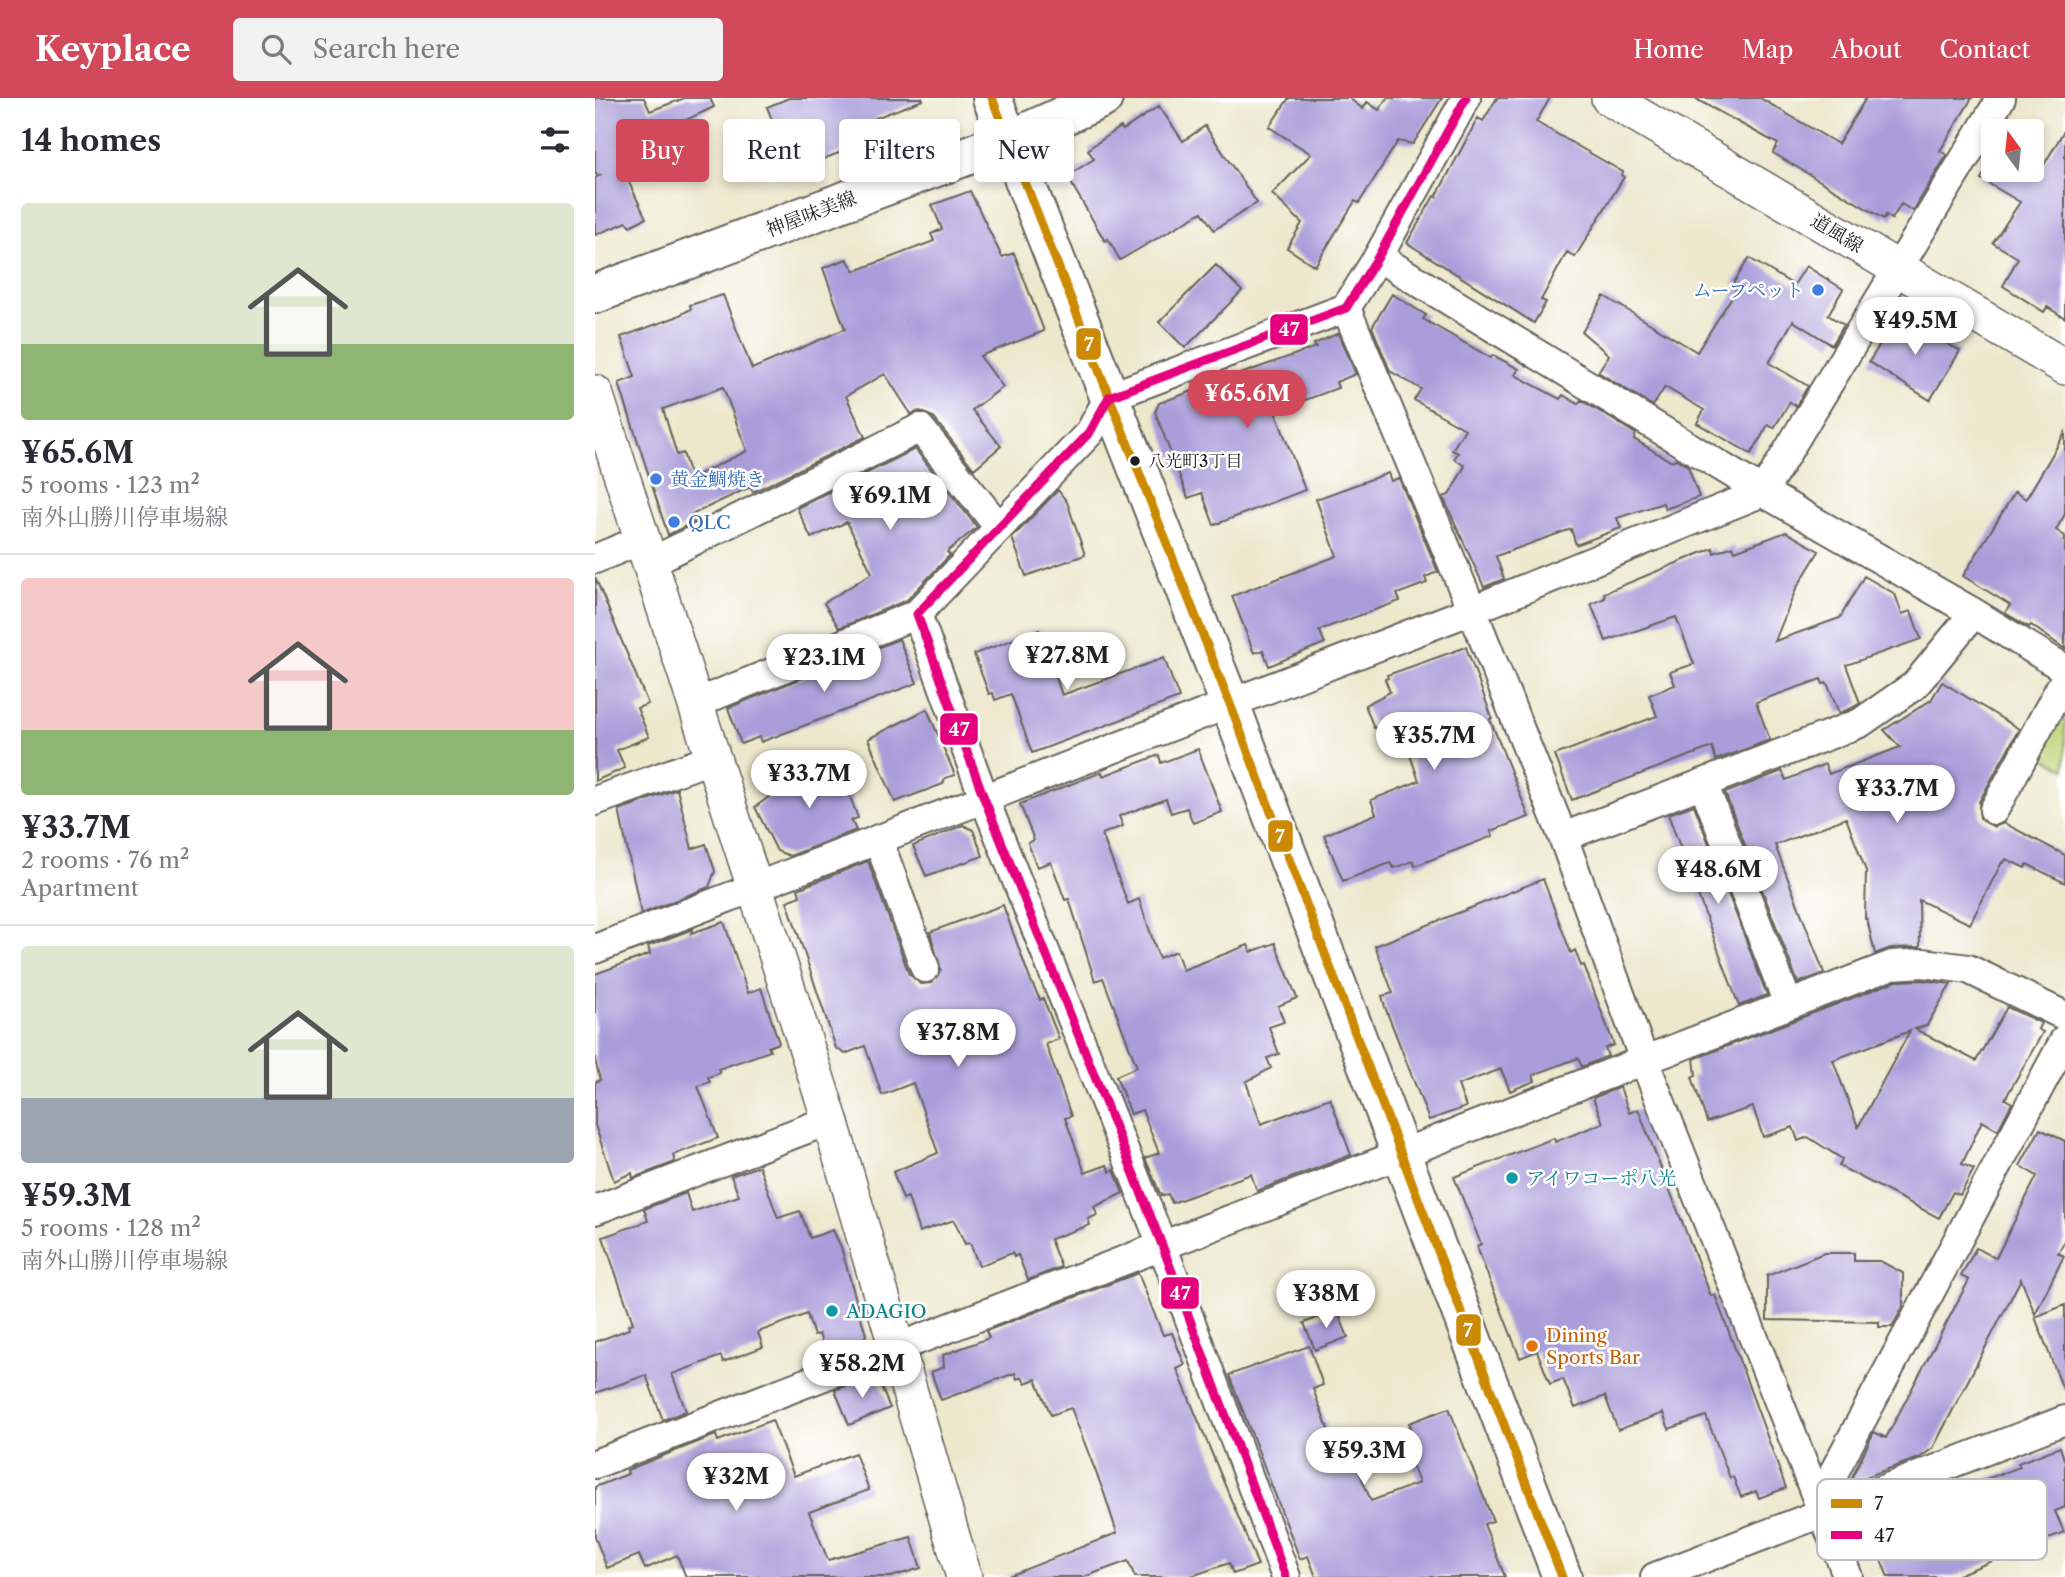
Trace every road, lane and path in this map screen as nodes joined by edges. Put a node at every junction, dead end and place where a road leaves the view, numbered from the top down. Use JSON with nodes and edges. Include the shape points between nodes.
{"nodes":[{"id":1,"x":992,"y":98,"type":"edge"},
{"id":2,"x":1103,"y":98,"type":"edge"},
{"id":3,"x":1466,"y":98,"type":"edge"},
{"id":4,"x":1609,"y":98,"type":"edge"},
{"id":5,"x":2001,"y":98,"type":"edge"},
{"id":6,"x":1000,"y":119,"type":"edge"},
{"id":7,"x":1056,"y":119,"type":"edge"},
{"id":8,"x":974,"y":153,"type":"edge"},
{"id":9,"x":1025,"y":182,"type":"edge"},
{"id":10,"x":1378,"y":257,"type":"junction"},
{"id":11,"x":1897,"y":268,"type":"junction"},
{"id":12,"x":595,"y":294,"type":"edge"},
{"id":13,"x":1346,"y":308,"type":"junction"},
{"id":14,"x":2065,"y":368,"type":"edge"},
{"id":15,"x":595,"y":393,"type":"edge"},
{"id":16,"x":1109,"y":397,"type":"junction"},
{"id":17,"x":1763,"y":492,"type":"junction"},
{"id":18,"x":998,"y":526,"type":"junction"},
{"id":19,"x":646,"y":551,"type":"junction"},
{"id":20,"x":595,"y":559,"type":"edge"},
{"id":21,"x":1472,"y":610,"type":"junction"},
{"id":22,"x":1974,"y":613,"type":"junction"},
{"id":23,"x":917,"y":614,"type":"junction"},
{"id":24,"x":2065,"y":669,"type":"edge"},
{"id":25,"x":2065,"y":679,"type":"edge"},
{"id":26,"x":694,"y":704,"type":"junction"},
{"id":27,"x":1230,"y":704,"type":"junction"},
{"id":28,"x":711,"y":759,"type":"junction"},
{"id":29,"x":1703,"y":783,"type":"junction"},
{"id":30,"x":985,"y":798,"type":"junction"},
{"id":31,"x":595,"y":801,"type":"edge"},
{"id":32,"x":1994,"y":810,"type":"dead end"},
{"id":33,"x":1563,"y":837,"type":"junction"},
{"id":34,"x":878,"y":839,"type":"junction"},
{"id":35,"x":754,"y":888,"type":"junction"},
{"id":36,"x":595,"y":949,"type":"edge"},
{"id":37,"x":925,"y":968,"type":"dead end"},
{"id":38,"x":1788,"y":1004,"type":"junction"},
{"id":39,"x":2065,"y":1016,"type":"edge"},
{"id":40,"x":2065,"y":1039,"type":"edge"},
{"id":41,"x":1644,"y":1060,"type":"junction"},
{"id":42,"x":830,"y":1120,"type":"junction"},
{"id":43,"x":1401,"y":1153,"type":"junction"},
{"id":44,"x":595,"y":1210,"type":"edge"},
{"id":45,"x":1162,"y":1245,"type":"junction"},
{"id":46,"x":898,"y":1349,"type":"junction"},
{"id":47,"x":2065,"y":1420,"type":"edge"},
{"id":48,"x":595,"y":1464,"type":"edge"},
{"id":49,"x":1833,"y":1479,"type":"edge"},
{"id":50,"x":1912,"y":1479,"type":"edge"},
{"id":51,"x":1817,"y":1495,"type":"edge"},
{"id":52,"x":1817,"y":1516,"type":"edge"},
{"id":53,"x":1842,"y":1560,"type":"edge"},
{"id":54,"x":962,"y":1576,"type":"edge"},
{"id":55,"x":1286,"y":1577,"type":"edge"},
{"id":56,"x":1562,"y":1577,"type":"edge"},
{"id":57,"x":1655,"y":1577,"type":"edge"},
{"id":58,"x":1848,"y":1577,"type":"edge"}],
"edges":[{"from":1,"to":6,"type":"main road"},
{"from":2,"to":7,"type":"main road","name":"神屋味美線"},
{"from":3,"to":10,"type":"street"},
{"from":4,"to":11,"type":"street","name":"道風線"},
{"from":5,"to":11,"type":"street"},
{"from":8,"to":12,"type":"main road","name":"神屋味美線"},
{"from":9,"to":16,"type":"main road"},
{"from":10,"to":13,"type":"street"},
{"from":10,"to":17,"type":"street"},
{"from":11,"to":14,"type":"street","name":"道風線"},
{"from":11,"to":17,"type":"street"},
{"from":13,"to":16,"type":"street"},
{"from":13,"to":21,"type":"street"},
{"from":15,"to":19,"type":"street"},
{"from":16,"to":18,"type":"street","via":[[1090,432]]},
{"from":16,"to":27,"type":"main road"},
{"from":17,"to":21,"type":"street"},
{"from":17,"to":22,"type":"street"},
{"from":18,"to":19,"type":"street","via":[[920,428]]},
{"from":18,"to":23,"type":"street"},
{"from":19,"to":20,"type":"street"},
{"from":19,"to":26,"type":"street"},
{"from":21,"to":27,"type":"street"},
{"from":21,"to":33,"type":"street"},
{"from":22,"to":24,"type":"street"},
{"from":22,"to":29,"type":"street","via":[[1915,685],[1860,723]]},
{"from":23,"to":26,"type":"street"},
{"from":23,"to":30,"type":"street"},
{"from":25,"to":32,"type":"street"},
{"from":26,"to":28,"type":"street"},
{"from":27,"to":30,"type":"street"},
{"from":27,"to":43,"type":"main road"},
{"from":28,"to":31,"type":"street"},
{"from":28,"to":35,"type":"street"},
{"from":29,"to":33,"type":"street"},
{"from":29,"to":38,"type":"street"},
{"from":30,"to":34,"type":"street"},
{"from":30,"to":45,"type":"street"},
{"from":33,"to":41,"type":"street"},
{"from":34,"to":35,"type":"street"},
{"from":34,"to":37,"type":"street"},
{"from":35,"to":36,"type":"street"},
{"from":35,"to":42,"type":"street"},
{"from":38,"to":39,"type":"street","via":[[1892,965],[1923,963],[1968,969]]},
{"from":38,"to":41,"type":"street"},
{"from":40,"to":49,"type":"street"},
{"from":41,"to":43,"type":"street"},
{"from":41,"to":51,"type":"street"},
{"from":42,"to":44,"type":"street"},
{"from":42,"to":46,"type":"street"},
{"from":43,"to":45,"type":"street"},
{"from":43,"to":56,"type":"main road"},
{"from":45,"to":46,"type":"street"},
{"from":45,"to":55,"type":"street"},
{"from":46,"to":48,"type":"street"},
{"from":46,"to":54,"type":"street"},
{"from":47,"to":50,"type":"street"},
{"from":52,"to":57,"type":"street"},
{"from":53,"to":58,"type":"street"}]}
